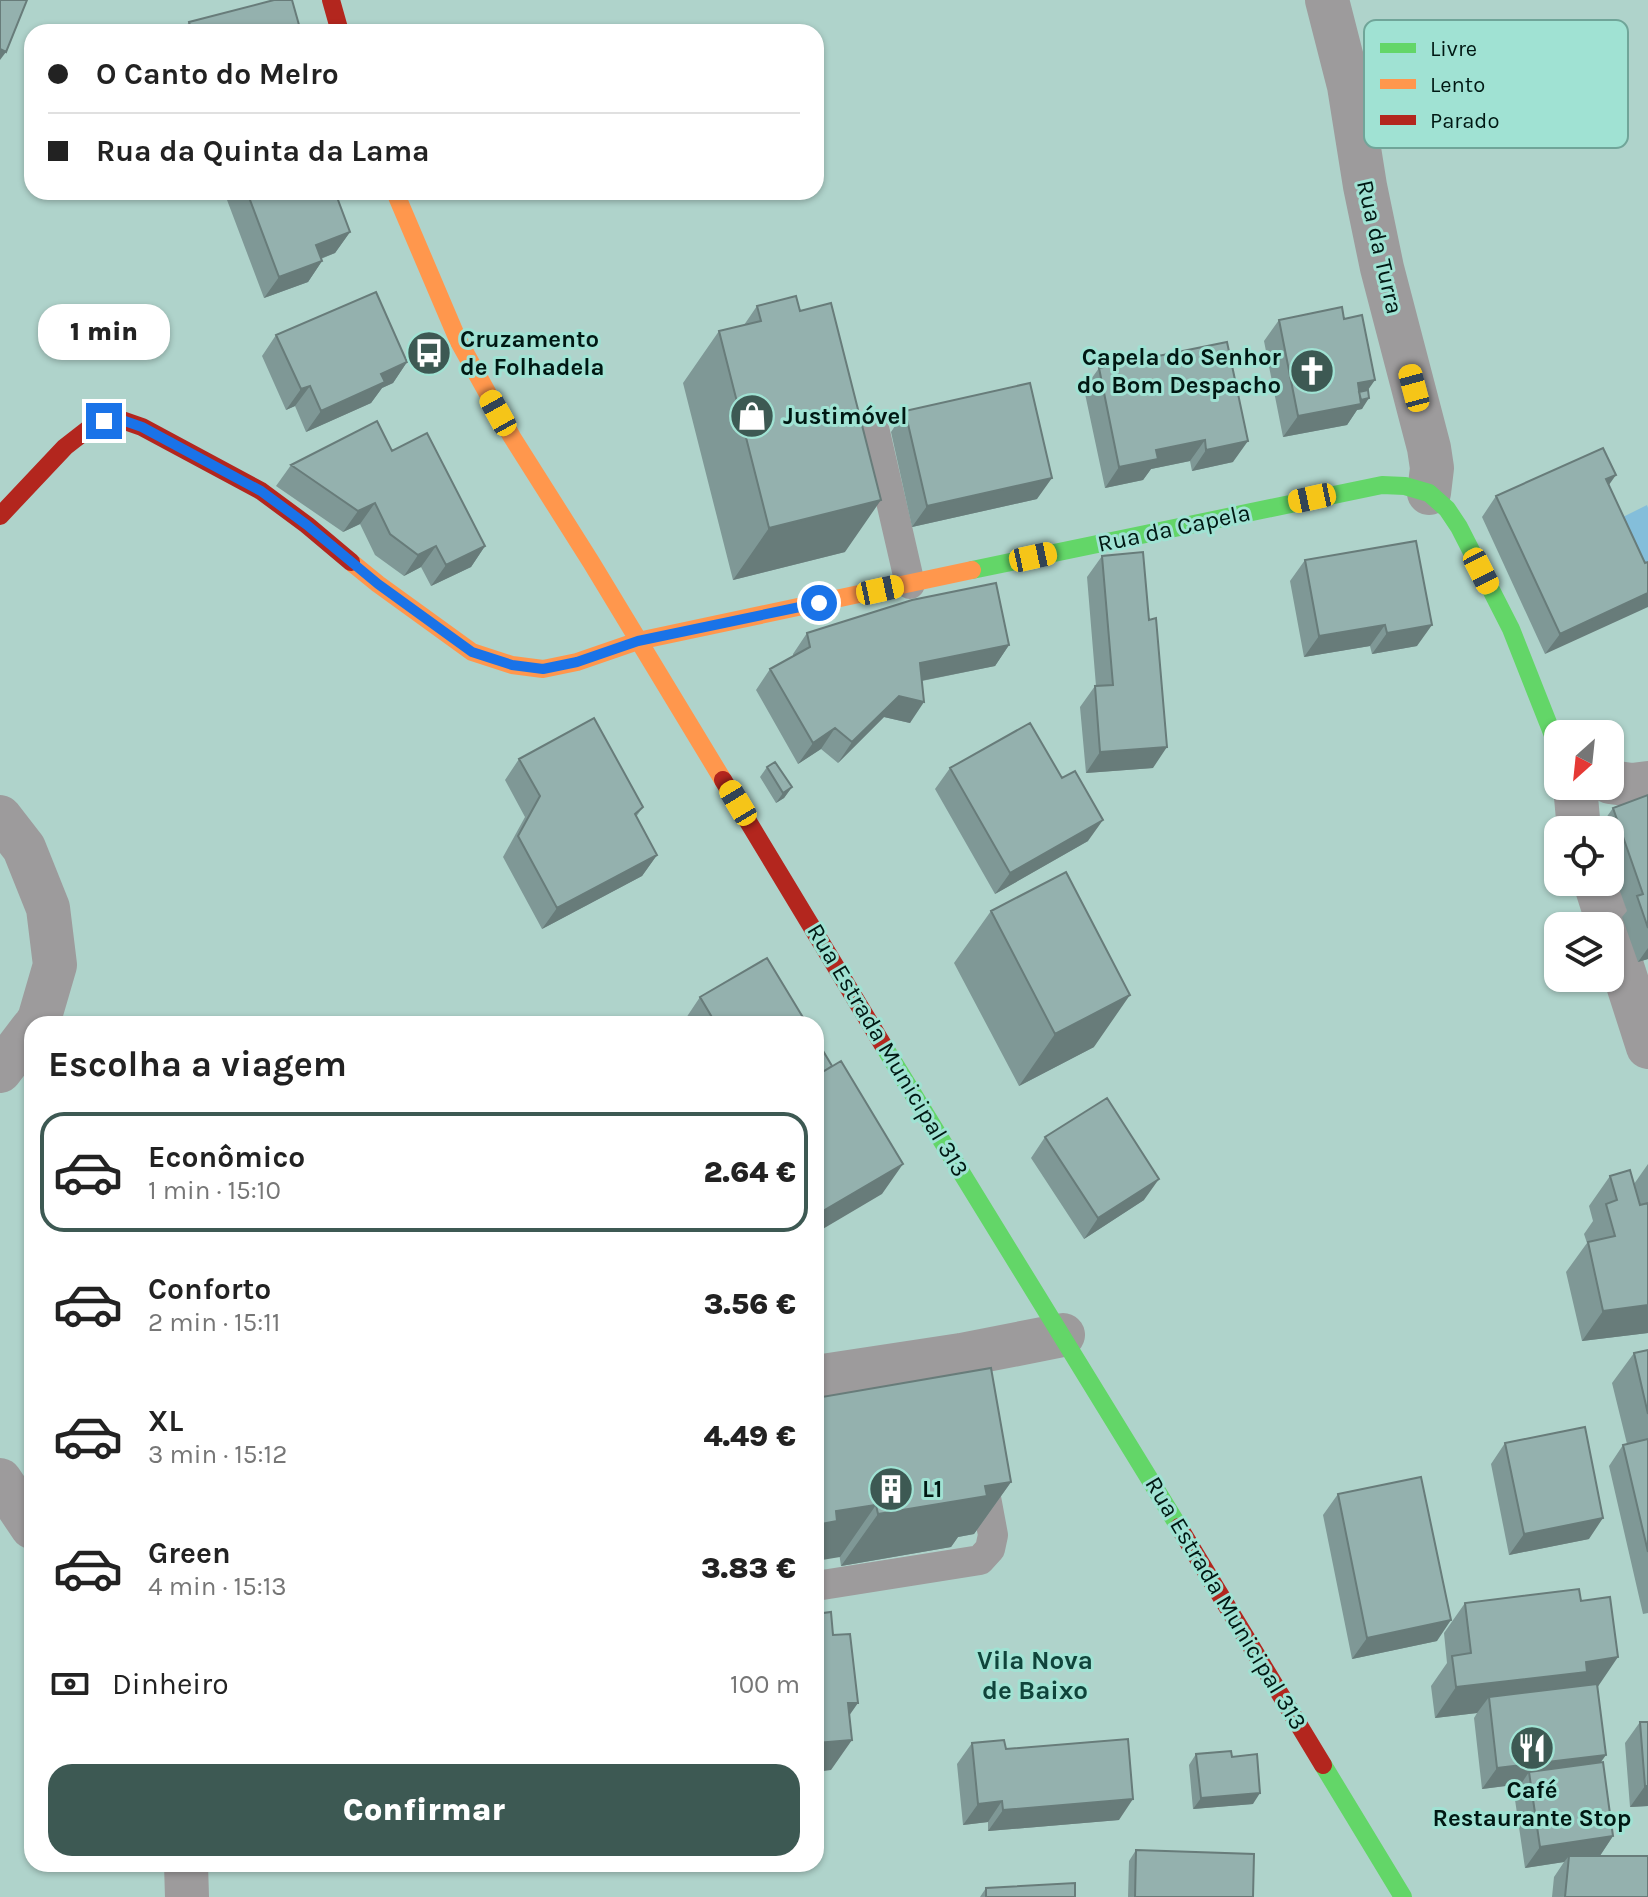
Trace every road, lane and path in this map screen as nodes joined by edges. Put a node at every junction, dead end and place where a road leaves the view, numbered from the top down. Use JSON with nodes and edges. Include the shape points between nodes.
{"nodes":[{"id":1,"x":331,"y":0,"type":"edge"},
{"id":2,"x":1327,"y":0,"type":"edge"},
{"id":3,"x":338,"y":24,"type":"edge"},
{"id":4,"x":398,"y":200,"type":"edge"},
{"id":5,"x":875,"y":432,"type":"dead end"},
{"id":6,"x":1429,"y":493,"type":"junction"},
{"id":7,"x":0,"y":516,"type":"edge"},
{"id":8,"x":910,"y":584,"type":"junction"},
{"id":9,"x":638,"y":641,"type":"junction"},
{"id":10,"x":1547,"y":720,"type":"edge"},
{"id":11,"x":1648,"y":783,"type":"edge"},
{"id":12,"x":1624,"y":784,"type":"edge"},
{"id":13,"x":0,"y":817,"type":"edge"},
{"id":14,"x":1624,"y":972,"type":"edge"},
{"id":15,"x":40,"y":1016,"type":"edge"},
{"id":16,"x":24,"y":1040,"type":"edge"},
{"id":17,"x":1648,"y":1047,"type":"edge"},
{"id":18,"x":0,"y":1071,"type":"edge"},
{"id":19,"x":1063,"y":1335,"type":"junction"},
{"id":20,"x":824,"y":1377,"type":"edge"},
{"id":21,"x":977,"y":1445,"type":"edge"},
{"id":22,"x":0,"y":1480,"type":"edge"},
{"id":23,"x":24,"y":1515,"type":"edge"},
{"id":24,"x":824,"y":1585,"type":"edge"},
{"id":25,"x":186,"y":1872,"type":"edge"},
{"id":26,"x":187,"y":1897,"type":"edge"},
{"id":27,"x":1403,"y":1897,"type":"edge"}],
"edges":[{"from":1,"to":3,"type":"main road"},
{"from":2,"to":6,"type":"street","name":"Rua da Turra","via":[[1349,86],[1382,268],[1429,448]]},
{"from":4,"to":9,"type":"main road","name":"Rua Estrada Municipal 313","via":[[458,340]]},
{"from":5,"to":8,"type":"lane"},
{"from":6,"to":8,"type":"main road","name":"Rua da Capela","via":[[1405,486],[1370,487]]},
{"from":6,"to":10,"type":"main road","via":[[1453,517],[1472,552],[1511,629]]},
{"from":7,"to":9,"type":"main road","name":"Rua da Capela","via":[[65,447],[92,426],[119,419],[261,491],[472,652],[543,669]]},
{"from":8,"to":9,"type":"main road","name":"Rua da Capela"},
{"from":9,"to":19,"type":"main road","name":"Rua Estrada Municipal 313"},
{"from":11,"to":12,"type":"street"},
{"from":13,"to":15,"type":"street","via":[[24,848],[48,908],[55,965]]},
{"from":14,"to":17,"type":"street"},
{"from":16,"to":18,"type":"street"},
{"from":19,"to":20,"type":"street","via":[[963,1370]]},
{"from":19,"to":27,"type":"main road","name":"Rua Estrada Municipal 313"},
{"from":21,"to":24,"type":"lane","via":[[993,1535],[980,1560]]},
{"from":22,"to":23,"type":"street"},
{"from":25,"to":26,"type":"street"}]}
